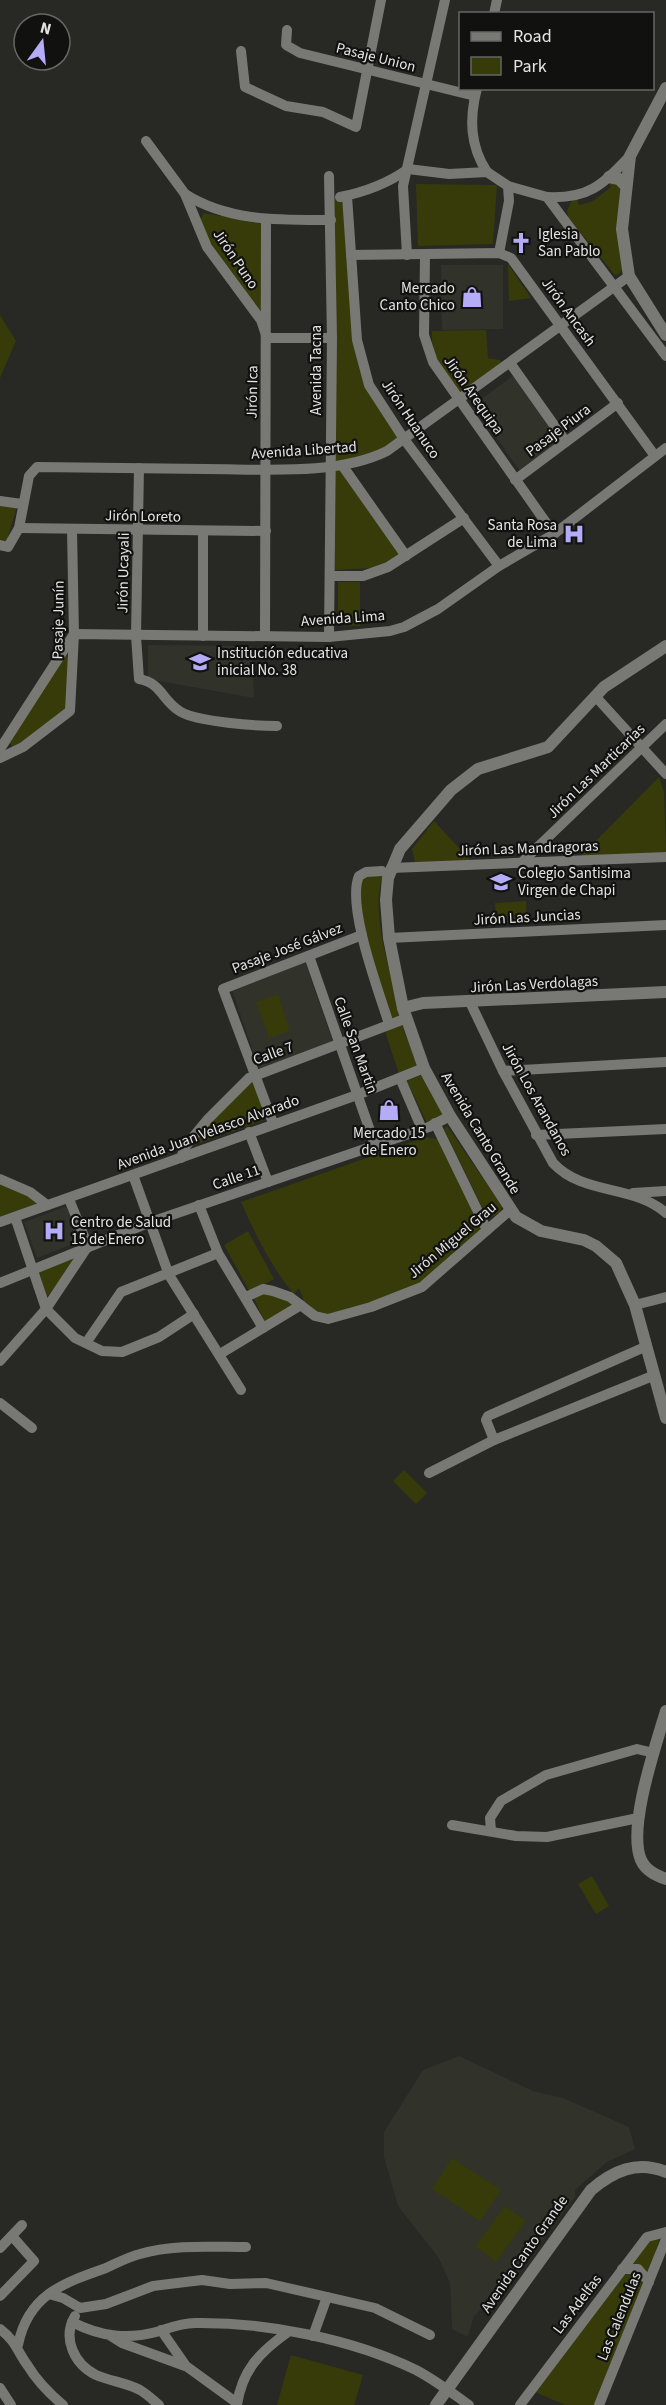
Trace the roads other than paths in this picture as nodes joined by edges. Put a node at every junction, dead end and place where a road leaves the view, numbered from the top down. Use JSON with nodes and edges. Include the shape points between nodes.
{"nodes":[{"id":1,"x":381,"y":0,"type":"edge"},
{"id":2,"x":445,"y":0,"type":"edge"},
{"id":3,"x":287,"y":30,"type":"dead end"},
{"id":4,"x":241,"y":51,"type":"dead end"},
{"id":5,"x":365,"y":71,"type":"junction"},
{"id":6,"x":428,"y":85,"type":"junction"},
{"id":7,"x":666,"y":88,"type":"edge"},
{"id":8,"x":459,"y":90,"type":"edge"},
{"id":9,"x":476,"y":92,"type":"edge"},
{"id":10,"x":146,"y":141,"type":"dead end"},
{"id":11,"x":630,"y":156,"type":"junction"},
{"id":12,"x":408,"y":169,"type":"junction"},
{"id":13,"x":487,"y":172,"type":"junction"},
{"id":14,"x":328,"y":176,"type":"dead end"},
{"id":15,"x":609,"y":177,"type":"junction"},
{"id":16,"x":626,"y":185,"type":"junction"},
{"id":17,"x":508,"y":186,"type":"junction"},
{"id":18,"x":185,"y":194,"type":"junction"},
{"id":19,"x":346,"y":196,"type":"junction"},
{"id":20,"x":547,"y":197,"type":"junction"},
{"id":21,"x":330,"y":199,"type":"junction"},
{"id":22,"x":266,"y":220,"type":"junction"},
{"id":23,"x":331,"y":220,"type":"junction"},
{"id":24,"x":499,"y":252,"type":"junction"},
{"id":25,"x":351,"y":255,"type":"junction"},
{"id":26,"x":407,"y":255,"type":"junction"},
{"id":27,"x":424,"y":256,"type":"junction"},
{"id":28,"x":629,"y":276,"type":"junction"},
{"id":29,"x":614,"y":285,"type":"junction"},
{"id":30,"x":560,"y":325,"type":"junction"},
{"id":31,"x":666,"y":335,"type":"edge"},
{"id":32,"x":332,"y":338,"type":"junction"},
{"id":33,"x":267,"y":339,"type":"junction"},
{"id":34,"x":666,"y":356,"type":"edge"},
{"id":35,"x":510,"y":363,"type":"junction"},
{"id":36,"x":458,"y":399,"type":"junction"},
{"id":37,"x":618,"y":403,"type":"junction"},
{"id":38,"x":404,"y":439,"type":"junction"},
{"id":39,"x":566,"y":442,"type":"junction"},
{"id":40,"x":666,"y":448,"type":"edge"},
{"id":41,"x":655,"y":456,"type":"junction"},
{"id":42,"x":336,"y":465,"type":"junction"},
{"id":43,"x":139,"y":468,"type":"junction"},
{"id":44,"x":266,"y":470,"type":"junction"},
{"id":45,"x":515,"y":480,"type":"junction"},
{"id":46,"x":0,"y":501,"type":"edge"},
{"id":47,"x":22,"y":504,"type":"junction"},
{"id":48,"x":464,"y":518,"type":"junction"},
{"id":49,"x":19,"y":528,"type":"junction"},
{"id":50,"x":72,"y":530,"type":"junction"},
{"id":51,"x":139,"y":531,"type":"junction"},
{"id":52,"x":202,"y":531,"type":"junction"},
{"id":53,"x":266,"y":531,"type":"junction"},
{"id":54,"x":554,"y":534,"type":"junction"},
{"id":55,"x":4,"y":546,"type":"edge"},
{"id":56,"x":406,"y":556,"type":"junction"},
{"id":57,"x":499,"y":566,"type":"junction"},
{"id":58,"x":330,"y":576,"type":"junction"},
{"id":59,"x":74,"y":634,"type":"junction"},
{"id":60,"x":136,"y":636,"type":"junction"},
{"id":61,"x":204,"y":636,"type":"junction"},
{"id":62,"x":266,"y":636,"type":"junction"},
{"id":63,"x":329,"y":637,"type":"junction"},
{"id":64,"x":666,"y":646,"type":"edge"},
{"id":65,"x":596,"y":697,"type":"junction"},
{"id":66,"x":666,"y":724,"type":"edge"},
{"id":67,"x":278,"y":726,"type":"dead end"},
{"id":68,"x":643,"y":748,"type":"junction"},
{"id":69,"x":0,"y":749,"type":"edge"},
{"id":70,"x":0,"y":758,"type":"edge"},
{"id":71,"x":666,"y":774,"type":"edge"},
{"id":72,"x":666,"y":857,"type":"edge"},
{"id":73,"x":520,"y":864,"type":"junction"},
{"id":74,"x":387,"y":870,"type":"junction"},
{"id":75,"x":666,"y":925,"type":"edge"},
{"id":76,"x":362,"y":935,"type":"junction"},
{"id":77,"x":389,"y":938,"type":"junction"},
{"id":78,"x":309,"y":956,"type":"junction"},
{"id":79,"x":666,"y":992,"type":"edge"},
{"id":80,"x":470,"y":1002,"type":"junction"},
{"id":81,"x":405,"y":1013,"type":"junction"},
{"id":82,"x":389,"y":1024,"type":"junction"},
{"id":83,"x":338,"y":1045,"type":"junction"},
{"id":84,"x":666,"y":1062,"type":"edge"},
{"id":85,"x":424,"y":1068,"type":"junction"},
{"id":86,"x":503,"y":1071,"type":"junction"},
{"id":87,"x":256,"y":1075,"type":"junction"},
{"id":88,"x":400,"y":1078,"type":"junction"},
{"id":89,"x":357,"y":1095,"type":"junction"},
{"id":90,"x":450,"y":1116,"type":"junction"},
{"id":91,"x":273,"y":1123,"type":"junction"},
{"id":92,"x":435,"y":1124,"type":"junction"},
{"id":93,"x":422,"y":1129,"type":"junction"},
{"id":94,"x":666,"y":1129,"type":"edge"},
{"id":95,"x":249,"y":1132,"type":"junction"},
{"id":96,"x":536,"y":1135,"type":"junction"},
{"id":97,"x":375,"y":1145,"type":"junction"},
{"id":98,"x":181,"y":1158,"type":"junction"},
{"id":99,"x":133,"y":1175,"type":"junction"},
{"id":100,"x":0,"y":1179,"type":"edge"},
{"id":101,"x":268,"y":1182,"type":"junction"},
{"id":102,"x":666,"y":1191,"type":"edge"},
{"id":103,"x":627,"y":1193,"type":"junction"},
{"id":104,"x":69,"y":1199,"type":"junction"},
{"id":105,"x":47,"y":1205,"type":"junction"},
{"id":106,"x":199,"y":1205,"type":"junction"},
{"id":107,"x":510,"y":1210,"type":"junction"},
{"id":108,"x":666,"y":1213,"type":"edge"},
{"id":109,"x":15,"y":1217,"type":"junction"},
{"id":110,"x":0,"y":1222,"type":"edge"},
{"id":111,"x":148,"y":1223,"type":"junction"},
{"id":112,"x":487,"y":1230,"type":"junction"},
{"id":113,"x":88,"y":1246,"type":"junction"},
{"id":114,"x":218,"y":1253,"type":"junction"},
{"id":115,"x":34,"y":1269,"type":"junction"},
{"id":116,"x":169,"y":1275,"type":"junction"},
{"id":117,"x":0,"y":1283,"type":"edge"},
{"id":118,"x":246,"y":1297,"type":"junction"},
{"id":119,"x":666,"y":1297,"type":"edge"},
{"id":120,"x":301,"y":1305,"type":"junction"},
{"id":121,"x":635,"y":1305,"type":"junction"},
{"id":122,"x":46,"y":1309,"type":"junction"},
{"id":123,"x":194,"y":1314,"type":"junction"},
{"id":124,"x":263,"y":1328,"type":"junction"},
{"id":125,"x":86,"y":1343,"type":"junction"},
{"id":126,"x":647,"y":1346,"type":"junction"},
{"id":127,"x":220,"y":1353,"type":"junction"},
{"id":128,"x":0,"y":1361,"type":"edge"},
{"id":129,"x":655,"y":1375,"type":"junction"},
{"id":130,"x":241,"y":1390,"type":"dead end"},
{"id":131,"x":0,"y":1403,"type":"edge"},
{"id":132,"x":666,"y":1418,"type":"edge"},
{"id":133,"x":32,"y":1428,"type":"dead end"},
{"id":134,"x":494,"y":1440,"type":"junction"},
{"id":135,"x":429,"y":1473,"type":"dead end"},
{"id":136,"x":666,"y":1711,"type":"edge"},
{"id":137,"x":654,"y":1753,"type":"junction"},
{"id":138,"x":638,"y":1818,"type":"junction"},
{"id":139,"x":452,"y":1825,"type":"dead end"},
{"id":140,"x":491,"y":1831,"type":"junction"},
{"id":141,"x":666,"y":1879,"type":"edge"},
{"id":142,"x":666,"y":2172,"type":"edge"},
{"id":143,"x":22,"y":2225,"type":"dead end"},
{"id":144,"x":666,"y":2232,"type":"edge"},
{"id":145,"x":12,"y":2236,"type":"junction"},
{"id":146,"x":666,"y":2239,"type":"edge"},
{"id":147,"x":246,"y":2247,"type":"dead end"},
{"id":148,"x":0,"y":2248,"type":"edge"},
{"id":149,"x":622,"y":2269,"type":"junction"},
{"id":150,"x":649,"y":2282,"type":"junction"},
{"id":151,"x":49,"y":2294,"type":"junction"},
{"id":152,"x":0,"y":2296,"type":"edge"},
{"id":153,"x":327,"y":2297,"type":"junction"},
{"id":154,"x":80,"y":2308,"type":"junction"},
{"id":155,"x":72,"y":2322,"type":"junction"},
{"id":156,"x":0,"y":2329,"type":"edge"},
{"id":157,"x":161,"y":2330,"type":"junction"},
{"id":158,"x":288,"y":2332,"type":"junction"},
{"id":159,"x":430,"y":2335,"type":"dead end"},
{"id":160,"x":110,"y":2336,"type":"junction"},
{"id":161,"x":313,"y":2336,"type":"junction"},
{"id":162,"x":18,"y":2345,"type":"junction"},
{"id":163,"x":186,"y":2366,"type":"junction"},
{"id":164,"x":0,"y":2388,"type":"edge"},
{"id":165,"x":447,"y":2389,"type":"junction"},
{"id":166,"x":237,"y":2404,"type":"edge"},
{"id":167,"x":10,"y":2405,"type":"edge"},
{"id":168,"x":63,"y":2405,"type":"edge"},
{"id":169,"x":159,"y":2405,"type":"edge"},
{"id":170,"x":436,"y":2405,"type":"edge"},
{"id":171,"x":469,"y":2405,"type":"edge"},
{"id":172,"x":520,"y":2405,"type":"edge"},
{"id":173,"x":599,"y":2405,"type":"edge"}],
"edges":[{"from":1,"to":5,"type":"street"},
{"from":2,"to":6,"type":"street"},
{"from":3,"to":5,"type":"street","name":"Pasaje Union","via":[[285,40],[291,48]]},
{"from":4,"to":5,"type":"street","via":[[246,87],[286,106],[323,112],[354,128],[359,123]]},
{"from":5,"to":6,"type":"street","name":"Pasaje Union"},
{"from":6,"to":8,"type":"street","name":"Pasaje Union"},
{"from":6,"to":12,"type":"street"},
{"from":7,"to":11,"type":"street"},
{"from":9,"to":13,"type":"street","via":[[472,135]]},
{"from":10,"to":18,"type":"street","name":"Jirón Puno"},
{"from":11,"to":15,"type":"street"},
{"from":11,"to":16,"type":"street"},
{"from":12,"to":13,"type":"street","via":[[449,174]]},
{"from":12,"to":19,"type":"street","via":[[392,181]]},
{"from":12,"to":26,"type":"street","via":[[403,186]]},
{"from":13,"to":17,"type":"street"},
{"from":14,"to":21,"type":"street","name":"Avenida Tacna"},
{"from":15,"to":16,"type":"street"},
{"from":15,"to":20,"type":"street","via":[[579,196]]},
{"from":16,"to":28,"type":"street","via":[[622,229]]},
{"from":17,"to":20,"type":"street"},
{"from":17,"to":24,"type":"street","via":[[509,201]]},
{"from":18,"to":22,"type":"street","via":[[210,207]]},
{"from":18,"to":33,"type":"street","name":"Jirón Puno","via":[[212,255],[261,320]]},
{"from":19,"to":21,"type":"street"},
{"from":19,"to":25,"type":"street","name":"Jirón Huanuco"},
{"from":20,"to":29,"type":"street"},
{"from":21,"to":23,"type":"street","name":"Avenida Tacna"},
{"from":22,"to":23,"type":"street"},
{"from":22,"to":33,"type":"street","name":"Jirón Ica"},
{"from":23,"to":32,"type":"street","name":"Avenida Tacna"},
{"from":24,"to":27,"type":"street"},
{"from":24,"to":30,"type":"street","name":"Jirón Ancash","via":[[513,260]]},
{"from":25,"to":26,"type":"street"},
{"from":25,"to":38,"type":"street","name":"Jirón Huanuco","via":[[355,322],[363,368],[377,400]]},
{"from":26,"to":27,"type":"street"},
{"from":27,"to":36,"type":"street","name":"Jirón Arequipa","via":[[427,350]]},
{"from":28,"to":29,"type":"street","name":"Avenida Libertad"},
{"from":28,"to":31,"type":"street"},
{"from":29,"to":30,"type":"street","name":"Avenida Libertad"},
{"from":29,"to":34,"type":"street"},
{"from":30,"to":35,"type":"street","name":"Avenida Libertad"},
{"from":30,"to":37,"type":"street","name":"Jirón Ancash"},
{"from":32,"to":33,"type":"street"},
{"from":32,"to":42,"type":"street","name":"Avenida Tacna"},
{"from":33,"to":44,"type":"street","name":"Jirón Ica"},
{"from":35,"to":36,"type":"street","name":"Avenida Libertad"},
{"from":35,"to":39,"type":"street"},
{"from":36,"to":38,"type":"street","name":"Avenida Libertad"},
{"from":36,"to":45,"type":"street","name":"Jirón Arequipa"},
{"from":37,"to":39,"type":"street","name":"Pasaje Piura"},
{"from":37,"to":41,"type":"street","name":"Jirón Ancash"},
{"from":38,"to":42,"type":"street","name":"Avenida Libertad","via":[[374,458]]},
{"from":38,"to":48,"type":"street","name":"Jirón Huanuco"},
{"from":39,"to":45,"type":"street","name":"Pasaje Piura"},
{"from":40,"to":41,"type":"street","name":"Avenida Lima"},
{"from":41,"to":54,"type":"street","name":"Avenida Lima"},
{"from":42,"to":44,"type":"street","name":"Avenida Libertad"},
{"from":42,"to":56,"type":"street"},
{"from":42,"to":58,"type":"street","name":"Avenida Tacna"},
{"from":43,"to":44,"type":"street","name":"Avenida Libertad"},
{"from":43,"to":47,"type":"street","name":"Avenida Libertad","via":[[37,467],[32,471]]},
{"from":43,"to":51,"type":"street","name":"Jirón Ucayali"},
{"from":44,"to":53,"type":"street","name":"Jirón Ica"},
{"from":45,"to":54,"type":"street","name":"Jirón Arequipa"},
{"from":46,"to":47,"type":"street"},
{"from":47,"to":49,"type":"street"},
{"from":48,"to":56,"type":"street"},
{"from":48,"to":57,"type":"street","name":"Jirón Huanuco"},
{"from":49,"to":50,"type":"street","name":"Jirón Loreto"},
{"from":49,"to":55,"type":"street"},
{"from":50,"to":51,"type":"street","name":"Jirón Loreto"},
{"from":50,"to":59,"type":"street","name":"Pasaje Junín"},
{"from":51,"to":52,"type":"street","name":"Jirón Loreto"},
{"from":51,"to":60,"type":"street","name":"Jirón Ucayali"},
{"from":52,"to":53,"type":"street","name":"Jirón Loreto"},
{"from":52,"to":61,"type":"street"},
{"from":53,"to":62,"type":"street","name":"Jirón Ica"},
{"from":54,"to":57,"type":"street","name":"Avenida Lima"},
{"from":56,"to":58,"type":"street","via":[[363,576]]},
{"from":57,"to":63,"type":"street","name":"Avenida Lima","via":[[416,622],[390,631]]},
{"from":58,"to":63,"type":"street","name":"Avenida Tacna"},
{"from":59,"to":60,"type":"street","name":"Avenida Lima"},
{"from":59,"to":69,"type":"street"},
{"from":59,"to":70,"type":"street","name":"Pasaje Junín","via":[[70,711],[23,747]]},
{"from":60,"to":61,"type":"street","name":"Avenida Lima"},
{"from":60,"to":67,"type":"street","name":"Jirón Ucayali","via":[[139,679],[157,685],[166,700],[183,712],[221,721]]},
{"from":61,"to":62,"type":"street","name":"Avenida Lima"},
{"from":62,"to":63,"type":"street","name":"Avenida Lima"},
{"from":64,"to":65,"type":"street","name":"Avenida Canto Grande","via":[[617,677]]},
{"from":65,"to":68,"type":"street"},
{"from":65,"to":74,"type":"street","name":"Avenida Canto Grande","via":[[548,747],[478,769],[451,790],[410,835]]},
{"from":66,"to":68,"type":"street","name":"Jirón Las Marticarias"},
{"from":68,"to":71,"type":"street"},
{"from":68,"to":73,"type":"street","name":"Jirón Las Marticarias"},
{"from":72,"to":73,"type":"street","name":"Jirón Las Mandragoras"},
{"from":73,"to":74,"type":"street","name":"Jirón Las Mandragoras"},
{"from":74,"to":76,"type":"street","name":"Jirón Las Mandragoras","via":[[363,872],[356,881]]},
{"from":74,"to":77,"type":"street","name":"Avenida Canto Grande"},
{"from":75,"to":77,"type":"street","name":"Jirón Las Juncias"},
{"from":76,"to":78,"type":"street","name":"Pasaje José Gálvez"},
{"from":76,"to":82,"type":"street","name":"Jirón Las Mandragoras"},
{"from":77,"to":81,"type":"street","name":"Avenida Canto Grande"},
{"from":78,"to":83,"type":"street","name":"Calle San Martin"},
{"from":78,"to":87,"type":"street","name":"Pasaje José Gálvez","via":[[223,989]]},
{"from":79,"to":80,"type":"street","name":"Jirón Las Verdolagas"},
{"from":80,"to":81,"type":"street","name":"Jirón Las Verdolagas","via":[[423,1003]]},
{"from":80,"to":86,"type":"street","name":"Jirón Los Arandanos"},
{"from":81,"to":82,"type":"street","name":"Calle 7"},
{"from":81,"to":85,"type":"street","name":"Avenida Canto Grande"},
{"from":82,"to":83,"type":"street","name":"Calle 7"},
{"from":83,"to":87,"type":"street","name":"Calle 7"},
{"from":83,"to":89,"type":"street","name":"Calle San Martin"},
{"from":84,"to":86,"type":"street"},
{"from":85,"to":88,"type":"street","name":"Avenida Juan Velasco Alvarado"},
{"from":85,"to":90,"type":"street","name":"Avenida Canto Grande"},
{"from":86,"to":96,"type":"street","name":"Jirón Los Arandanos"},
{"from":87,"to":91,"type":"street"},
{"from":87,"to":98,"type":"street","name":"Calle 7","via":[[249,1077],[208,1119]]},
{"from":88,"to":89,"type":"street","name":"Avenida Juan Velasco Alvarado"},
{"from":88,"to":93,"type":"street"},
{"from":89,"to":91,"type":"street","name":"Avenida Juan Velasco Alvarado"},
{"from":89,"to":97,"type":"street","name":"Calle San Martin"},
{"from":90,"to":92,"type":"street","name":"Calle 11"},
{"from":90,"to":107,"type":"street","name":"Avenida Canto Grande"},
{"from":91,"to":95,"type":"street","name":"Avenida Juan Velasco Alvarado"},
{"from":92,"to":93,"type":"street","name":"Calle 11"},
{"from":92,"to":112,"type":"street"},
{"from":93,"to":97,"type":"street","name":"Calle 11"},
{"from":94,"to":96,"type":"street"},
{"from":95,"to":98,"type":"street","name":"Avenida Juan Velasco Alvarado"},
{"from":95,"to":101,"type":"street"},
{"from":96,"to":103,"type":"street","name":"Jirón Los Arandanos","via":[[563,1174],[585,1185]]},
{"from":97,"to":101,"type":"street","name":"Calle 11"},
{"from":98,"to":99,"type":"street","name":"Avenida Juan Velasco Alvarado"},
{"from":99,"to":104,"type":"street","name":"Avenida Juan Velasco Alvarado"},
{"from":99,"to":111,"type":"street"},
{"from":100,"to":105,"type":"street","via":[[30,1192]]},
{"from":101,"to":106,"type":"street","name":"Calle 11"},
{"from":102,"to":103,"type":"street"},
{"from":103,"to":108,"type":"street","name":"Jirón Los Arandanos"},
{"from":104,"to":105,"type":"street","name":"Avenida Juan Velasco Alvarado"},
{"from":104,"to":113,"type":"street"},
{"from":105,"to":109,"type":"street","name":"Avenida Juan Velasco Alvarado"},
{"from":106,"to":111,"type":"street","name":"Calle 11"},
{"from":106,"to":114,"type":"street"},
{"from":107,"to":112,"type":"street","name":"Jirón Miguel Grau"},
{"from":107,"to":121,"type":"street","name":"Avenida Canto Grande","via":[[530,1227],[596,1246],[622,1271]]},
{"from":109,"to":110,"type":"street","name":"Avenida Juan Velasco Alvarado"},
{"from":109,"to":115,"type":"street"},
{"from":111,"to":113,"type":"street","name":"Calle 11"},
{"from":111,"to":116,"type":"street"},
{"from":112,"to":120,"type":"street","name":"Jirón Miguel Grau","via":[[422,1287],[404,1295],[328,1319],[315,1316]]},
{"from":113,"to":115,"type":"street","name":"Calle 11"},
{"from":113,"to":122,"type":"street"},
{"from":114,"to":116,"type":"street"},
{"from":114,"to":118,"type":"street"},
{"from":115,"to":117,"type":"street","name":"Calle 11"},
{"from":115,"to":122,"type":"street"},
{"from":116,"to":123,"type":"street"},
{"from":116,"to":125,"type":"street","via":[[121,1292]]},
{"from":118,"to":120,"type":"street","name":"Jirón Miguel Grau","via":[[263,1289],[273,1290]]},
{"from":118,"to":124,"type":"street"},
{"from":119,"to":121,"type":"street"},
{"from":120,"to":124,"type":"street"},
{"from":121,"to":126,"type":"street","name":"Avenida Canto Grande"},
{"from":122,"to":125,"type":"street","via":[[75,1338]]},
{"from":122,"to":128,"type":"street"},
{"from":123,"to":125,"type":"street","via":[[131,1350],[112,1352]]},
{"from":123,"to":127,"type":"street"},
{"from":124,"to":127,"type":"street"},
{"from":126,"to":129,"type":"street","name":"Avenida Canto Grande"},
{"from":126,"to":134,"type":"street","via":[[488,1416]]},
{"from":127,"to":130,"type":"street"},
{"from":129,"to":132,"type":"street","name":"Avenida Canto Grande"},
{"from":129,"to":134,"type":"street"},
{"from":131,"to":133,"type":"street"},
{"from":134,"to":135,"type":"street"},
{"from":136,"to":137,"type":"street"},
{"from":137,"to":138,"type":"street"},
{"from":137,"to":140,"type":"street","via":[[637,1749],[546,1775],[501,1801],[490,1818]]},
{"from":138,"to":140,"type":"street","via":[[547,1837]]},
{"from":138,"to":141,"type":"street","via":[[641,1860],[649,1870]]},
{"from":139,"to":140,"type":"street"},
{"from":142,"to":165,"type":"street","name":"Avenida Canto Grande","via":[[648,2167],[626,2168],[591,2190]]},
{"from":143,"to":145,"type":"street"},
{"from":144,"to":149,"type":"street","name":"Las Adelfas","via":[[647,2237]]},
{"from":145,"to":148,"type":"street"},
{"from":145,"to":152,"type":"street","via":[[34,2261]]},
{"from":146,"to":150,"type":"street","name":"Las Calendulas"},
{"from":147,"to":151,"type":"street","via":[[142,2253],[77,2276]]},
{"from":149,"to":150,"type":"street","via":[[638,2269]]},
{"from":149,"to":172,"type":"street","name":"Las Adelfas"},
{"from":150,"to":173,"type":"street","name":"Las Calendulas"},
{"from":151,"to":154,"type":"street"},
{"from":151,"to":162,"type":"street","via":[[32,2312]]},
{"from":153,"to":154,"type":"street","via":[[266,2283],[202,2280],[153,2286],[106,2304]]},
{"from":153,"to":159,"type":"street","via":[[375,2308]]},
{"from":153,"to":161,"type":"street"},
{"from":154,"to":155,"type":"street"},
{"from":155,"to":160,"type":"street"},
{"from":155,"to":169,"type":"street","via":[[71,2349],[83,2365],[94,2374],[140,2390]]},
{"from":156,"to":162,"type":"street"},
{"from":157,"to":158,"type":"street","via":[[180,2324],[227,2323]]},
{"from":157,"to":160,"type":"street","via":[[135,2337]]},
{"from":157,"to":163,"type":"street"},
{"from":158,"to":161,"type":"street"},
{"from":158,"to":166,"type":"street","via":[[249,2365]]},
{"from":160,"to":163,"type":"street"},
{"from":161,"to":165,"type":"street","via":[[370,2351],[415,2369]]},
{"from":162,"to":168,"type":"street","via":[[26,2365]]},
{"from":163,"to":166,"type":"street"},
{"from":164,"to":167,"type":"street"},
{"from":165,"to":170,"type":"street","name":"Avenida Canto Grande"},
{"from":165,"to":171,"type":"street"}]}
